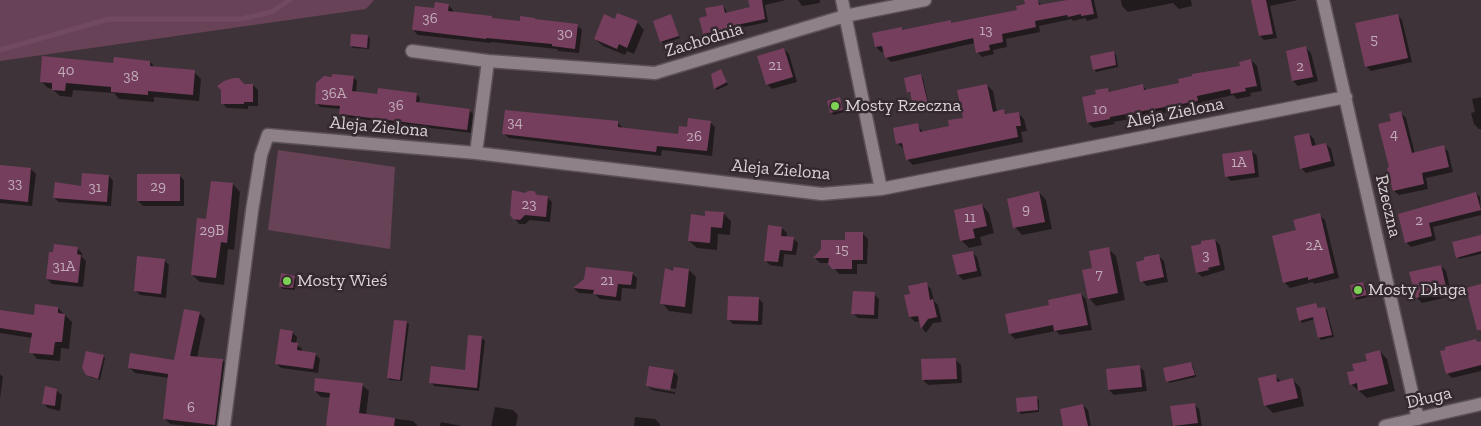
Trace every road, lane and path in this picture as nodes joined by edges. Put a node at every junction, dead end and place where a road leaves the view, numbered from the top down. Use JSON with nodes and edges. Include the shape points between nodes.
{"nodes":[{"id":1,"x":842,"y":0,"type":"edge"},
{"id":2,"x":925,"y":0,"type":"edge"},
{"id":3,"x":1323,"y":0,"type":"edge"},
{"id":4,"x":846,"y":16,"type":"junction"},
{"id":5,"x":412,"y":51,"type":"dead end"},
{"id":6,"x":488,"y":61,"type":"junction"},
{"id":7,"x":1346,"y":97,"type":"junction"},
{"id":8,"x":476,"y":153,"type":"junction"},
{"id":9,"x":881,"y":189,"type":"junction"},
{"id":10,"x":1481,"y":404,"type":"edge"},
{"id":11,"x":1418,"y":419,"type":"junction"},
{"id":12,"x":224,"y":426,"type":"edge"},
{"id":13,"x":1385,"y":426,"type":"edge"}],
"edges":[{"from":1,"to":4,"type":"street"},
{"from":2,"to":4,"type":"street","name":"Zachodnia"},
{"from":3,"to":7,"type":"street","name":"Rzeczna"},
{"from":4,"to":6,"type":"street","name":"Zachodnia","via":[[655,73]]},
{"from":4,"to":9,"type":"street"},
{"from":5,"to":6,"type":"street","name":"Zachodnia"},
{"from":6,"to":8,"type":"street"},
{"from":7,"to":9,"type":"street","name":"Aleja Zielona"},
{"from":7,"to":11,"type":"street","name":"Rzeczna"},
{"from":8,"to":9,"type":"street","name":"Aleja Zielona","via":[[822,194]]},
{"from":8,"to":12,"type":"street","name":"Aleja Zielona","via":[[268,135],[261,155],[252,211]]},
{"from":10,"to":11,"type":"street","name":"Długa"},
{"from":11,"to":13,"type":"street","name":"Długa"}]}
